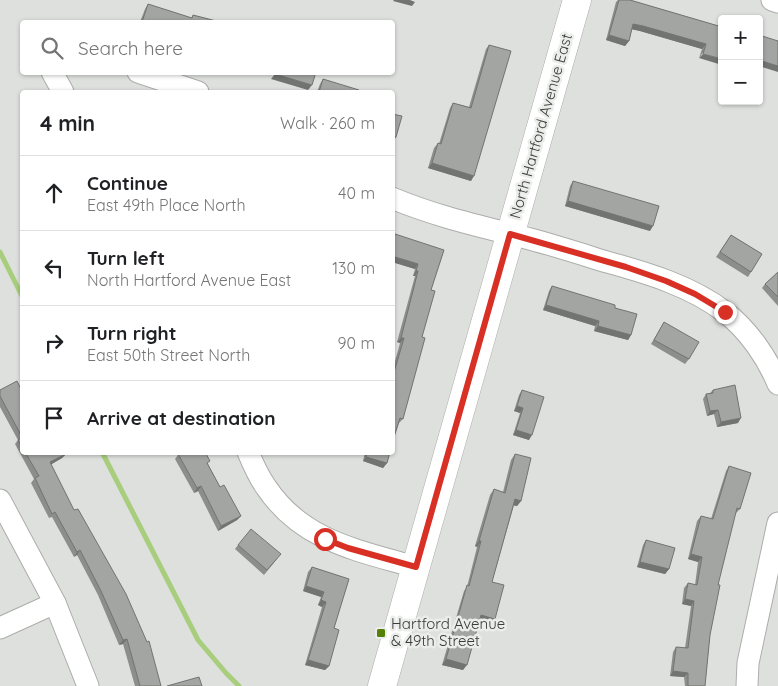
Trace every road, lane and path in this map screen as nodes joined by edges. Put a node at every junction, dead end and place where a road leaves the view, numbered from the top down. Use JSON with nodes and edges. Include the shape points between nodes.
{"nodes":[{"id":1,"x":577,"y":0,"type":"edge"},
{"id":2,"x":772,"y":0,"type":"edge"},
{"id":3,"x":778,"y":2,"type":"edge"},
{"id":4,"x":54,"y":75,"type":"edge"},
{"id":5,"x":147,"y":75,"type":"edge"},
{"id":6,"x":61,"y":90,"type":"edge"},
{"id":7,"x":192,"y":90,"type":"edge"},
{"id":8,"x":395,"y":199,"type":"edge"},
{"id":9,"x":510,"y":234,"type":"junction"},
{"id":10,"x":778,"y":384,"type":"edge"},
{"id":11,"x":250,"y":455,"type":"edge"},
{"id":12,"x":0,"y":500,"type":"edge"},
{"id":13,"x":778,"y":523,"type":"edge"},
{"id":14,"x":416,"y":567,"type":"junction"},
{"id":15,"x":55,"y":603,"type":"junction"},
{"id":16,"x":0,"y":628,"type":"edge"},
{"id":17,"x":88,"y":686,"type":"edge"},
{"id":18,"x":382,"y":686,"type":"edge"},
{"id":19,"x":747,"y":686,"type":"edge"}],
"edges":[{"from":1,"to":9,"type":"street","name":"North Hartford Avenue East"},
{"from":2,"to":3,"type":"street"},
{"from":4,"to":6,"type":"street"},
{"from":5,"to":7,"type":"street"},
{"from":8,"to":9,"type":"street"},
{"from":9,"to":10,"type":"street","via":[[626,267],[695,294],[725,312],[751,337]]},
{"from":9,"to":14,"type":"street","name":"North Hartford Avenue East"},
{"from":11,"to":14,"type":"street","via":[[265,486],[283,508],[307,528],[348,548]]},
{"from":12,"to":15,"type":"street"},
{"from":13,"to":19,"type":"street","via":[[748,664]]},
{"from":14,"to":18,"type":"street","name":"North Hartford Avenue East"},
{"from":15,"to":16,"type":"street"},
{"from":15,"to":17,"type":"street"}]}
